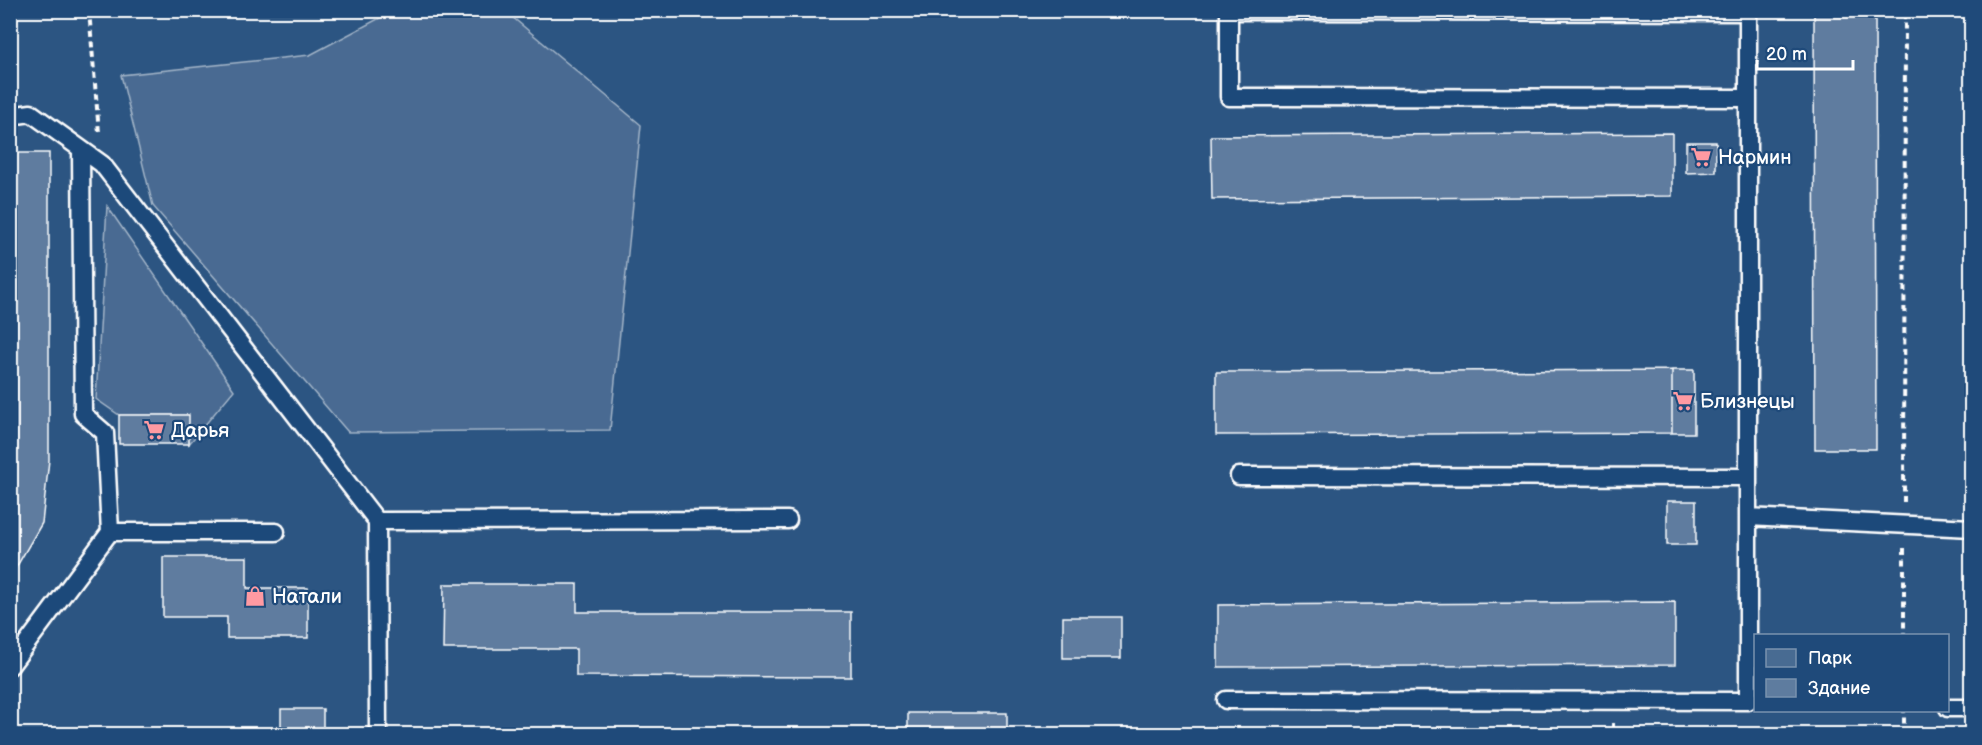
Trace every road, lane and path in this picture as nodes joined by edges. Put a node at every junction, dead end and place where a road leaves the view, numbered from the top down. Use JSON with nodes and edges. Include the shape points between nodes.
{"nodes":[{"id":1,"x":89,"y":10,"type":"edge"},
{"id":2,"x":1905,"y":10,"type":"edge"},
{"id":3,"x":1229,"y":11,"type":"edge"},
{"id":4,"x":1748,"y":11,"type":"edge"},
{"id":5,"x":1748,"y":98,"type":"junction"},
{"id":6,"x":10,"y":116,"type":"edge"},
{"id":7,"x":81,"y":149,"type":"junction"},
{"id":8,"x":102,"y":164,"type":"junction"},
{"id":9,"x":1239,"y":476,"type":"dead end"},
{"id":10,"x":1748,"y":477,"type":"junction"},
{"id":11,"x":1748,"y":517,"type":"junction"},
{"id":12,"x":788,"y":520,"type":"dead end"},
{"id":13,"x":377,"y":521,"type":"junction"},
{"id":14,"x":1904,"y":525,"type":"junction"},
{"id":15,"x":1971,"y":528,"type":"edge"},
{"id":16,"x":110,"y":532,"type":"junction"},
{"id":17,"x":276,"y":532,"type":"dead end"},
{"id":18,"x":1904,"y":634,"type":"edge"},
{"id":19,"x":10,"y":666,"type":"edge"},
{"id":20,"x":1226,"y":700,"type":"dead end"},
{"id":21,"x":1949,"y":708,"type":"edge"},
{"id":22,"x":1971,"y":708,"type":"edge"},
{"id":23,"x":1904,"y":712,"type":"edge"},
{"id":24,"x":378,"y":735,"type":"edge"},
{"id":25,"x":1904,"y":735,"type":"edge"}],
"edges":[{"from":1,"to":8,"type":"path"},
{"from":2,"to":14,"type":"path"},
{"from":3,"to":4,"type":"lane"},
{"from":3,"to":5,"type":"lane","via":[[1229,97]]},
{"from":4,"to":5,"type":"lane"},
{"from":5,"to":10,"type":"lane"},
{"from":6,"to":7,"type":"lane","via":[[31,113]]},
{"from":7,"to":8,"type":"lane"},
{"from":7,"to":16,"type":"lane","via":[[83,414],[105,433]]},
{"from":8,"to":13,"type":"lane"},
{"from":9,"to":10,"type":"lane"},
{"from":10,"to":11,"type":"lane"},
{"from":11,"to":14,"type":"lane"},
{"from":11,"to":20,"type":"lane","via":[[1748,701]]},
{"from":12,"to":13,"type":"lane"},
{"from":13,"to":24,"type":"lane"},
{"from":14,"to":15,"type":"lane"},
{"from":14,"to":18,"type":"path"},
{"from":16,"to":17,"type":"lane"},
{"from":16,"to":19,"type":"lane"},
{"from":21,"to":22,"type":"lane"},
{"from":23,"to":25,"type":"path"}]}
